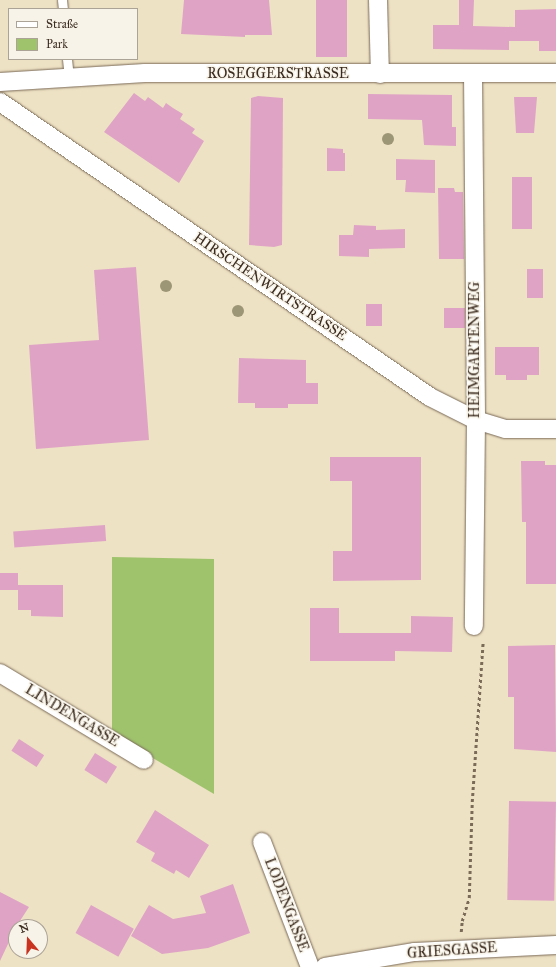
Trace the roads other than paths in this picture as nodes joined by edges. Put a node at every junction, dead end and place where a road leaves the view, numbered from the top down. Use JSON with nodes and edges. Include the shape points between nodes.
{"nodes":[{"id":1,"x":378,"y":0,"type":"edge"},
{"id":2,"x":67,"y":60,"type":"edge"},
{"id":3,"x":473,"y":73,"type":"junction"},
{"id":4,"x":556,"y":73,"type":"edge"},
{"id":5,"x":380,"y":74,"type":"junction"},
{"id":6,"x":69,"y":78,"type":"junction"},
{"id":7,"x":0,"y":82,"type":"edge"},
{"id":8,"x":0,"y":102,"type":"edge"},
{"id":9,"x":476,"y":420,"type":"junction"},
{"id":10,"x":556,"y":429,"type":"edge"},
{"id":11,"x":479,"y":630,"type":"road end"},
{"id":12,"x":0,"y":673,"type":"edge"},
{"id":13,"x":144,"y":760,"type":"dead end"},
{"id":14,"x":262,"y":842,"type":"dead end"},
{"id":15,"x":556,"y":946,"type":"edge"},
{"id":16,"x":310,"y":967,"type":"edge"},
{"id":17,"x":325,"y":967,"type":"edge"}],
"edges":[{"from":1,"to":5,"type":"street"},
{"from":2,"to":6,"type":"lane"},
{"from":3,"to":4,"type":"street","name":"ROSEGGERSTRASSE"},
{"from":3,"to":5,"type":"street","name":"ROSEGGERSTRASSE"},
{"from":3,"to":9,"type":"street","name":"HEIMGARTENWEG"},
{"from":5,"to":6,"type":"street","name":"ROSEGGERSTRASSE","via":[[145,73]]},
{"from":6,"to":7,"type":"street","name":"ROSEGGERSTRASSE"},
{"from":8,"to":9,"type":"street","name":"HIRSCHENWIRTSTRASSE","via":[[430,397]]},
{"from":9,"to":10,"type":"street","name":"HIRSCHENWIRTSTRASSE","via":[[506,429]]},
{"from":9,"to":11,"type":"street","name":"HEIMGARTENWEG"},
{"from":12,"to":13,"type":"street","name":"LINDENGASSE"},
{"from":14,"to":16,"type":"street","name":"LODENGASSE"},
{"from":15,"to":17,"type":"street","name":"GRIESGASSE","via":[[415,952]]}]}
